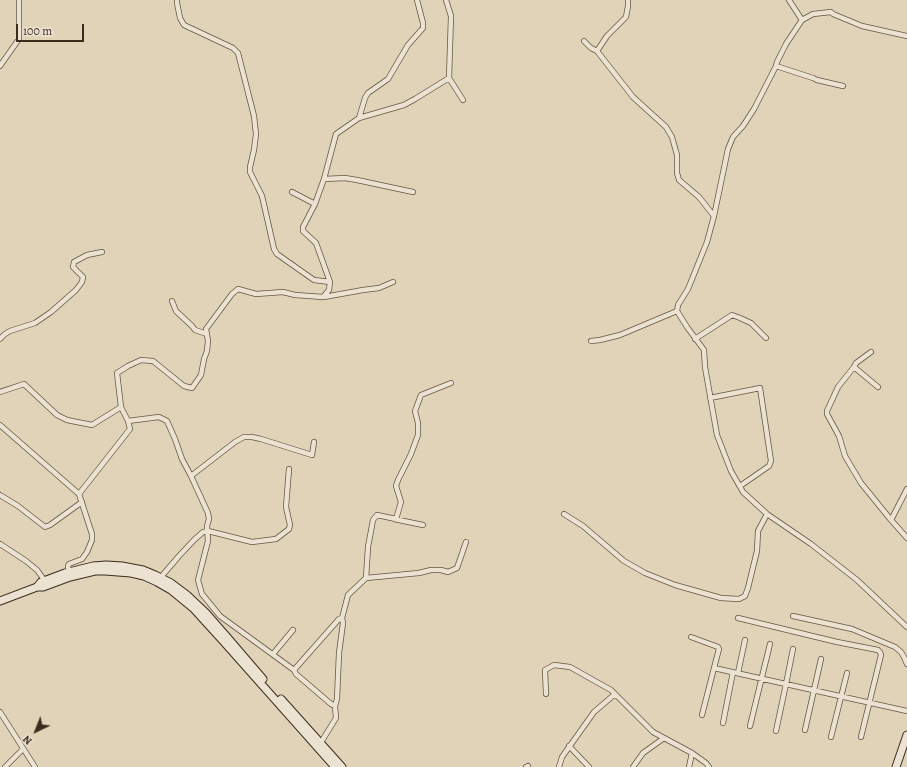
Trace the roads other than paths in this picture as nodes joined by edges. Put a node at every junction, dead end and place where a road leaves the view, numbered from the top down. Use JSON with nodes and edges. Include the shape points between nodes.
{"nodes":[{"id":1,"x":18,"y":0,"type":"edge"},
{"id":2,"x":177,"y":0,"type":"edge"},
{"id":3,"x":417,"y":0,"type":"edge"},
{"id":4,"x":446,"y":0,"type":"edge"},
{"id":5,"x":628,"y":0,"type":"edge"},
{"id":6,"x":789,"y":0,"type":"edge"},
{"id":7,"x":802,"y":20,"type":"junction"},
{"id":8,"x":907,"y":36,"type":"edge"},
{"id":9,"x":584,"y":41,"type":"dead end"},
{"id":10,"x":597,"y":51,"type":"junction"},
{"id":11,"x":0,"y":66,"type":"edge"},
{"id":12,"x":776,"y":66,"type":"junction"},
{"id":13,"x":448,"y":78,"type":"junction"},
{"id":14,"x":843,"y":86,"type":"dead end"},
{"id":15,"x":463,"y":100,"type":"dead end"},
{"id":16,"x":359,"y":118,"type":"junction"},
{"id":17,"x":324,"y":179,"type":"junction"},
{"id":18,"x":292,"y":192,"type":"dead end"},
{"id":19,"x":413,"y":192,"type":"dead end"},
{"id":20,"x":315,"y":204,"type":"junction"},
{"id":21,"x":714,"y":216,"type":"junction"},
{"id":22,"x":102,"y":252,"type":"dead end"},
{"id":23,"x":330,"y":282,"type":"junction"},
{"id":24,"x":392,"y":282,"type":"dead end"},
{"id":25,"x":323,"y":297,"type":"junction"},
{"id":26,"x":172,"y":301,"type":"dead end"},
{"id":27,"x":677,"y":312,"type":"junction"},
{"id":28,"x":207,"y":334,"type":"junction"},
{"id":29,"x":766,"y":338,"type":"dead end"},
{"id":30,"x":0,"y":339,"type":"edge"},
{"id":31,"x":695,"y":339,"type":"junction"},
{"id":32,"x":590,"y":341,"type":"dead end"},
{"id":33,"x":871,"y":352,"type":"dead end"},
{"id":34,"x":854,"y":367,"type":"junction"},
{"id":35,"x":451,"y":383,"type":"dead end"},
{"id":36,"x":878,"y":387,"type":"dead end"},
{"id":37,"x":0,"y":392,"type":"edge"},
{"id":38,"x":710,"y":398,"type":"junction"},
{"id":39,"x":121,"y":407,"type":"junction"},
{"id":40,"x":128,"y":421,"type":"junction"},
{"id":41,"x":0,"y":425,"type":"edge"},
{"id":42,"x":314,"y":442,"type":"dead end"},
{"id":43,"x":289,"y":469,"type":"dead end"},
{"id":44,"x":191,"y":476,"type":"junction"},
{"id":45,"x":740,"y":486,"type":"junction"},
{"id":46,"x":907,"y":489,"type":"edge"},
{"id":47,"x":79,"y":494,"type":"junction"},
{"id":48,"x":0,"y":495,"type":"edge"},
{"id":49,"x":82,"y":502,"type":"junction"},
{"id":50,"x":564,"y":514,"type":"dead end"},
{"id":51,"x":767,"y":514,"type":"junction"},
{"id":52,"x":396,"y":519,"type":"junction"},
{"id":53,"x":891,"y":520,"type":"junction"},
{"id":54,"x":422,"y":525,"type":"dead end"},
{"id":55,"x":208,"y":532,"type":"junction"},
{"id":56,"x":907,"y":538,"type":"edge"},
{"id":57,"x":466,"y":542,"type":"dead end"},
{"id":58,"x":0,"y":544,"type":"edge"},
{"id":59,"x":69,"y":574,"type":"junction"},
{"id":60,"x":161,"y":578,"type":"junction"},
{"id":61,"x":366,"y":578,"type":"junction"},
{"id":62,"x":45,"y":581,"type":"junction"},
{"id":63,"x":37,"y":587,"type":"junction"},
{"id":64,"x":0,"y":601,"type":"edge"},
{"id":65,"x":793,"y":616,"type":"dead end"},
{"id":66,"x":342,"y":618,"type":"junction"},
{"id":67,"x":738,"y":618,"type":"dead end"},
{"id":68,"x":907,"y":627,"type":"edge"},
{"id":69,"x":292,"y":630,"type":"dead end"},
{"id":70,"x":691,"y":637,"type":"dead end"},
{"id":71,"x":745,"y":640,"type":"dead end"},
{"id":72,"x":770,"y":644,"type":"dead end"},
{"id":73,"x":793,"y":649,"type":"dead end"},
{"id":74,"x":273,"y":654,"type":"junction"},
{"id":75,"x":821,"y":659,"type":"dead end"},
{"id":76,"x":907,"y":664,"type":"edge"},
{"id":77,"x":714,"y":668,"type":"junction"},
{"id":78,"x":294,"y":670,"type":"junction"},
{"id":79,"x":735,"y":673,"type":"junction"},
{"id":80,"x":847,"y":673,"type":"dead end"},
{"id":81,"x":761,"y":678,"type":"junction"},
{"id":82,"x":786,"y":684,"type":"junction"},
{"id":83,"x":814,"y":690,"type":"junction"},
{"id":84,"x":546,"y":694,"type":"dead end"},
{"id":85,"x":615,"y":694,"type":"junction"},
{"id":86,"x":841,"y":696,"type":"junction"},
{"id":87,"x":870,"y":703,"type":"junction"},
{"id":88,"x":335,"y":706,"type":"junction"},
{"id":89,"x":907,"y":711,"type":"edge"},
{"id":90,"x":0,"y":712,"type":"edge"},
{"id":91,"x":702,"y":715,"type":"dead end"},
{"id":92,"x":723,"y":723,"type":"dead end"},
{"id":93,"x":750,"y":726,"type":"dead end"},
{"id":94,"x":805,"y":730,"type":"dead end"},
{"id":95,"x":776,"y":731,"type":"dead end"},
{"id":96,"x":907,"y":736,"type":"edge"},
{"id":97,"x":831,"y":737,"type":"dead end"},
{"id":98,"x":861,"y":737,"type":"dead end"},
{"id":99,"x":664,"y":738,"type":"junction"},
{"id":100,"x":319,"y":746,"type":"junction"},
{"id":101,"x":570,"y":746,"type":"junction"},
{"id":102,"x":23,"y":749,"type":"junction"},
{"id":103,"x":692,"y":753,"type":"junction"},
{"id":104,"x":5,"y":767,"type":"edge"},
{"id":105,"x":35,"y":767,"type":"edge"},
{"id":106,"x":335,"y":767,"type":"edge"},
{"id":107,"x":342,"y":767,"type":"edge"},
{"id":108,"x":559,"y":767,"type":"edge"},
{"id":109,"x":589,"y":767,"type":"edge"},
{"id":110,"x":633,"y":767,"type":"edge"},
{"id":111,"x":689,"y":767,"type":"edge"},
{"id":112,"x":709,"y":767,"type":"edge"},
{"id":113,"x":896,"y":767,"type":"edge"}],
"edges":[{"from":1,"to":11,"type":"street","via":[[19,39]]},
{"from":2,"to":23,"type":"street","via":[[184,25],[233,48],[238,53],[256,134],[250,172],[262,196],[274,249],[277,254],[314,280]]},
{"from":3,"to":16,"type":"street","via":[[423,28],[408,44],[388,79],[368,93]]},
{"from":4,"to":13,"type":"street","via":[[451,16]]},
{"from":5,"to":10,"type":"street","via":[[626,17],[607,36]]},
{"from":6,"to":7,"type":"street"},
{"from":7,"to":8,"type":"street","via":[[813,14],[830,12],[862,26]]},
{"from":7,"to":12,"type":"street","via":[[786,44]]},
{"from":9,"to":10,"type":"street"},
{"from":10,"to":21,"type":"street","via":[[633,97],[666,127],[677,155],[679,180],[699,197]]},
{"from":12,"to":14,"type":"street"},
{"from":12,"to":21,"type":"street","via":[[754,109],[733,137],[728,149]]},
{"from":13,"to":15,"type":"street"},
{"from":13,"to":16,"type":"street","via":[[404,105]]},
{"from":16,"to":17,"type":"street","via":[[336,134]]},
{"from":17,"to":19,"type":"street","via":[[345,178]]},
{"from":17,"to":20,"type":"street"},
{"from":18,"to":20,"type":"street"},
{"from":20,"to":23,"type":"street","via":[[303,231],[316,243]]},
{"from":21,"to":27,"type":"street","via":[[707,242]]},
{"from":22,"to":30,"type":"street","via":[[87,255],[74,262],[73,267],[83,277],[82,282],[51,312],[35,323],[10,331]]},
{"from":23,"to":25,"type":"street","via":[[329,290]]},
{"from":24,"to":25,"type":"street","via":[[379,288]]},
{"from":25,"to":28,"type":"street","via":[[283,292],[256,294],[238,288],[206,329]]},
{"from":26,"to":28,"type":"street","via":[[176,311],[196,330]]},
{"from":27,"to":31,"type":"street"},
{"from":27,"to":32,"type":"street","via":[[620,335]]},
{"from":28,"to":39,"type":"street","via":[[208,346],[201,375],[192,388],[184,386],[153,361],[141,360],[117,373]]},
{"from":29,"to":31,"type":"street","via":[[751,323],[732,315]]},
{"from":31,"to":38,"type":"street","via":[[704,350]]},
{"from":33,"to":34,"type":"street"},
{"from":34,"to":36,"type":"street"},
{"from":34,"to":53,"type":"street","via":[[838,386],[827,414],[839,436],[845,456],[861,483]]},
{"from":35,"to":52,"type":"street","via":[[421,395],[415,411],[418,435],[396,486],[401,502]]},
{"from":37,"to":39,"type":"street","via":[[24,384],[57,415],[67,420],[92,425]]},
{"from":38,"to":45,"type":"street","via":[[716,435]]},
{"from":38,"to":45,"type":"street","via":[[760,388],[772,461],[769,466]]},
{"from":39,"to":40,"type":"street"},
{"from":40,"to":44,"type":"street","via":[[159,417],[167,421]]},
{"from":40,"to":47,"type":"street","via":[[130,429]]},
{"from":41,"to":47,"type":"street"},
{"from":42,"to":44,"type":"street","via":[[312,455],[261,439],[244,437]]},
{"from":43,"to":55,"type":"street","via":[[286,507],[289,529],[276,539],[252,542]]},
{"from":44,"to":55,"type":"street","via":[[208,513]]},
{"from":45,"to":51,"type":"street","via":[[743,492]]},
{"from":46,"to":53,"type":"street"},
{"from":47,"to":49,"type":"street"},
{"from":48,"to":49,"type":"street","via":[[45,527]]},
{"from":49,"to":59,"type":"street","via":[[92,540],[88,552],[82,559],[69,564]]},
{"from":50,"to":51,"type":"street","via":[[583,526],[624,561],[645,573],[675,585],[721,598],[739,599],[745,596],[748,588],[757,551],[758,531]]},
{"from":51,"to":68,"type":"street","via":[[857,580]]},
{"from":52,"to":54,"type":"street"},
{"from":52,"to":61,"type":"street","via":[[377,515],[373,520]]},
{"from":53,"to":56,"type":"street"},
{"from":55,"to":60,"type":"street","via":[[203,532],[194,540]]},
{"from":55,"to":74,"type":"street","via":[[198,580],[202,594],[220,616]]},
{"from":57,"to":61,"type":"street","via":[[457,568],[448,572],[431,570]]},
{"from":58,"to":62,"type":"street","via":[[38,570]]},
{"from":59,"to":60,"type":"main road","via":[[93,566],[106,565],[143,570]]},
{"from":59,"to":62,"type":"main road"},
{"from":59,"to":63,"type":"main road","via":[[43,587]]},
{"from":59,"to":100,"type":"main road","via":[[105,571],[137,574],[171,590],[204,619]]},
{"from":60,"to":100,"type":"main road","via":[[187,595],[206,613]]},
{"from":61,"to":66,"type":"street","via":[[348,595]]},
{"from":62,"to":63,"type":"main road"},
{"from":63,"to":64,"type":"main road"},
{"from":65,"to":76,"type":"street","via":[[852,629],[895,647],[901,652]]},
{"from":66,"to":78,"type":"street"},
{"from":66,"to":88,"type":"street"},
{"from":67,"to":87,"type":"street","via":[[878,650],[881,655]]},
{"from":69,"to":74,"type":"street"},
{"from":70,"to":77,"type":"street","via":[[720,649]]},
{"from":71,"to":79,"type":"street"},
{"from":72,"to":81,"type":"street"},
{"from":73,"to":82,"type":"street"},
{"from":74,"to":78,"type":"street"},
{"from":75,"to":83,"type":"street"},
{"from":77,"to":79,"type":"street"},
{"from":77,"to":91,"type":"street"},
{"from":78,"to":88,"type":"street"},
{"from":79,"to":81,"type":"street"},
{"from":79,"to":92,"type":"street"},
{"from":80,"to":86,"type":"street"},
{"from":81,"to":82,"type":"street"},
{"from":81,"to":93,"type":"street"},
{"from":82,"to":83,"type":"street"},
{"from":82,"to":95,"type":"street"},
{"from":83,"to":86,"type":"street"},
{"from":83,"to":94,"type":"street"},
{"from":84,"to":85,"type":"street","via":[[545,670],[554,665],[570,667]]},
{"from":85,"to":99,"type":"street","via":[[654,732]]},
{"from":85,"to":101,"type":"street","via":[[594,712]]},
{"from":86,"to":87,"type":"street"},
{"from":86,"to":97,"type":"street"},
{"from":87,"to":89,"type":"street"},
{"from":87,"to":98,"type":"street"},
{"from":88,"to":100,"type":"street","via":[[336,718]]},
{"from":90,"to":102,"type":"street"},
{"from":96,"to":113,"type":"main road"},
{"from":99,"to":103,"type":"street"},
{"from":99,"to":110,"type":"street","via":[[643,753]]},
{"from":100,"to":106,"type":"main road"},
{"from":100,"to":107,"type":"main road"},
{"from":101,"to":108,"type":"street"},
{"from":101,"to":109,"type":"street"},
{"from":102,"to":104,"type":"street"},
{"from":102,"to":105,"type":"street"},
{"from":103,"to":111,"type":"street"},
{"from":103,"to":112,"type":"street"}]}
